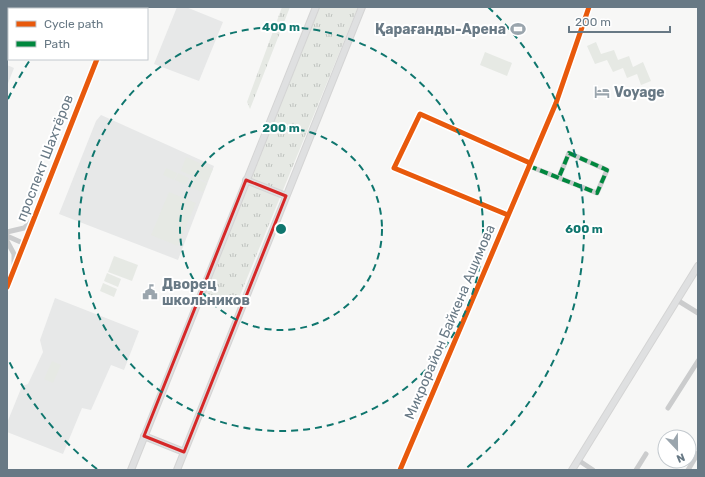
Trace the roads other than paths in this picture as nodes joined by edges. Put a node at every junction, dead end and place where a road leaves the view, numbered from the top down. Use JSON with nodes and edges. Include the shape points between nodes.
{"nodes":[{"id":1,"x":316,"y":7,"type":"edge"},
{"id":2,"x":362,"y":7,"type":"edge"},
{"id":3,"x":589,"y":7,"type":"edge"},
{"id":4,"x":97,"y":60,"type":"edge"},
{"id":5,"x":529,"y":165,"type":"junction"},
{"id":6,"x":559,"y":177,"type":"junction"},
{"id":7,"x":246,"y":180,"type":"junction"},
{"id":8,"x":286,"y":196,"type":"junction"},
{"id":9,"x":508,"y":215,"type":"junction"},
{"id":10,"x":35,"y":218,"type":"junction"},
{"id":11,"x":7,"y":232,"type":"edge"},
{"id":12,"x":7,"y":236,"type":"edge"},
{"id":13,"x":7,"y":241,"type":"edge"},
{"id":14,"x":25,"y":244,"type":"junction"},
{"id":15,"x":698,"y":266,"type":"edge"},
{"id":16,"x":14,"y":270,"type":"junction"},
{"id":17,"x":7,"y":288,"type":"edge"},
{"id":18,"x":677,"y":300,"type":"junction"},
{"id":19,"x":698,"y":313,"type":"edge"},
{"id":20,"x":698,"y":361,"type":"edge"},
{"id":21,"x":668,"y":408,"type":"dead end"},
{"id":22,"x":144,"y":436,"type":"junction"},
{"id":23,"x":184,"y":452,"type":"junction"},
{"id":24,"x":698,"y":453,"type":"edge"},
{"id":25,"x":646,"y":454,"type":"dead end"},
{"id":26,"x":578,"y":460,"type":"junction"},
{"id":27,"x":131,"y":470,"type":"edge"},
{"id":28,"x":176,"y":470,"type":"edge"},
{"id":29,"x":400,"y":470,"type":"edge"},
{"id":30,"x":572,"y":470,"type":"edge"},
{"id":31,"x":593,"y":470,"type":"edge"},
{"id":32,"x":636,"y":470,"type":"edge"},
{"id":33,"x":688,"y":470,"type":"edge"}],
"edges":[{"from":1,"to":7,"type":"main road"},
{"from":2,"to":8,"type":"main road"},
{"from":3,"to":5,"type":"street","name":"Микрорайон Байкена Ашимова","via":[[559,94]]},
{"from":4,"to":10,"type":"street","name":"проспект Шахтёров"},
{"from":5,"to":6,"type":"street"},
{"from":5,"to":9,"type":"street","name":"Микрорайон Байкена Ашимова"},
{"from":5,"to":9,"type":"street","via":[[420,114],[394,168]]},
{"from":6,"to":6,"type":"street","via":[[597,193],[607,170],[569,153]]},
{"from":7,"to":8,"type":"main road"},
{"from":7,"to":22,"type":"main road"},
{"from":8,"to":23,"type":"main road"},
{"from":9,"to":29,"type":"street","name":"Микрорайон Байкена Ашимова"},
{"from":10,"to":11,"type":"street","via":[[24,228]]},
{"from":10,"to":14,"type":"street","name":"проспект Шахтёров"},
{"from":12,"to":14,"type":"street"},
{"from":13,"to":16,"type":"street","via":[[14,254]]},
{"from":14,"to":16,"type":"street","name":"проспект Шахтёров"},
{"from":15,"to":18,"type":"main road"},
{"from":16,"to":17,"type":"street","name":"проспект Шахтёров"},
{"from":18,"to":19,"type":"street"},
{"from":18,"to":26,"type":"main road"},
{"from":20,"to":21,"type":"street"},
{"from":22,"to":23,"type":"main road"},
{"from":22,"to":27,"type":"main road"},
{"from":23,"to":28,"type":"main road"},
{"from":24,"to":33,"type":"street"},
{"from":25,"to":32,"type":"street"},
{"from":26,"to":30,"type":"main road"},
{"from":26,"to":31,"type":"street"}]}
